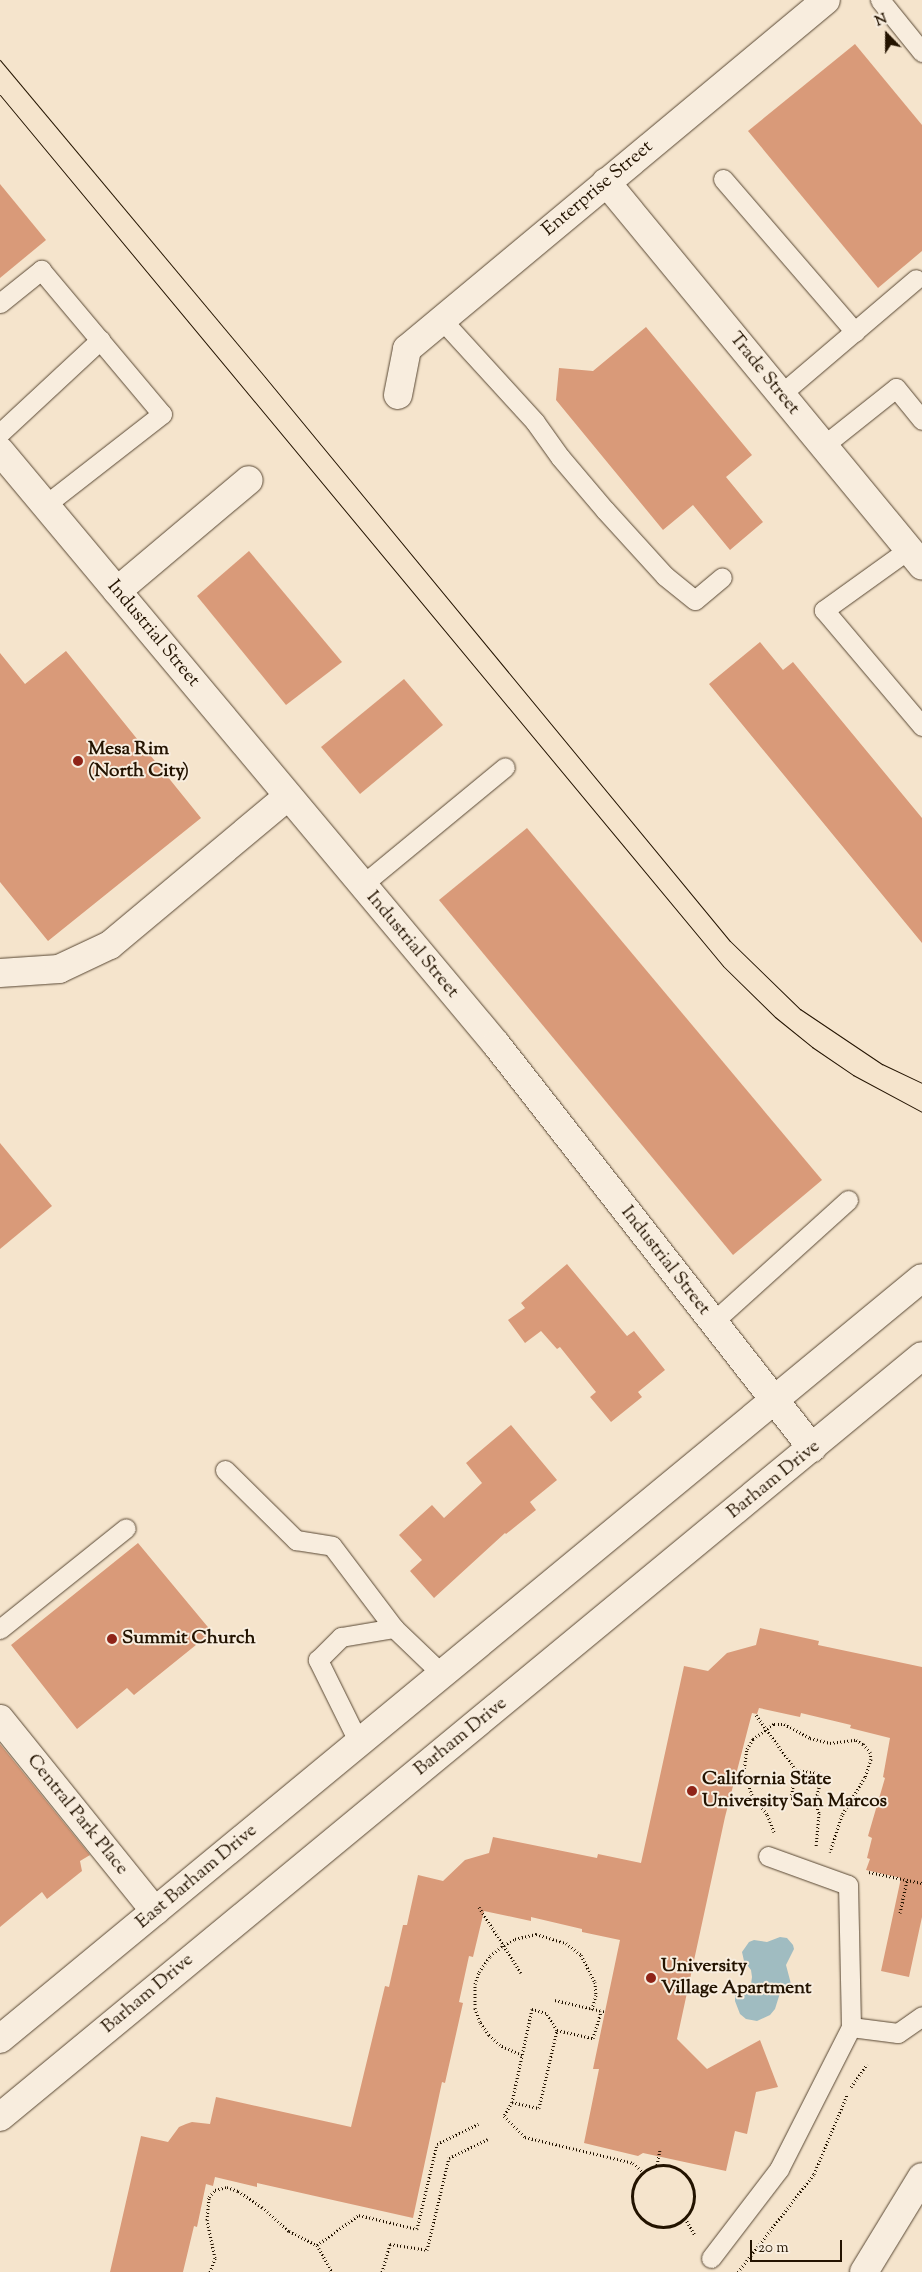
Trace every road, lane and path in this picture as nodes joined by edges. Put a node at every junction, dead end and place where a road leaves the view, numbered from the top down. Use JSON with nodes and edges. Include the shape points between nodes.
{"nodes":[{"id":1,"x":826,"y":0,"type":"edge"},
{"id":2,"x":880,"y":0,"type":"edge"},
{"id":3,"x":922,"y":52,"type":"edge"},
{"id":4,"x":723,"y":179,"type":"dead end"},
{"id":5,"x":606,"y":182,"type":"junction"},
{"id":6,"x":916,"y":279,"type":"dead end"},
{"id":7,"x":0,"y":303,"type":"edge"},
{"id":8,"x":442,"y":320,"type":"junction"},
{"id":9,"x":855,"y":332,"type":"junction"},
{"id":10,"x":100,"y":340,"type":"junction"},
{"id":11,"x":781,"y":394,"type":"junction"},
{"id":12,"x":398,"y":395,"type":"dead end"},
{"id":13,"x":922,"y":420,"type":"edge"},
{"id":14,"x":0,"y":433,"type":"edge"},
{"id":15,"x":823,"y":446,"type":"junction"},
{"id":16,"x":0,"y":451,"type":"edge"},
{"id":17,"x":249,"y":480,"type":"dead end"},
{"id":18,"x":45,"y":505,"type":"junction"},
{"id":19,"x":915,"y":557,"type":"edge"},
{"id":20,"x":722,"y":577,"type":"dead end"},
{"id":21,"x":117,"y":591,"type":"junction"},
{"id":22,"x":922,"y":726,"type":"edge"},
{"id":23,"x":505,"y":767,"type":"dead end"},
{"id":24,"x":288,"y":796,"type":"junction"},
{"id":25,"x":362,"y":885,"type":"junction"},
{"id":26,"x":0,"y":973,"type":"edge"},
{"id":27,"x":848,"y":1200,"type":"dead end"},
{"id":28,"x":922,"y":1278,"type":"edge"},
{"id":29,"x":713,"y":1322,"type":"junction"},
{"id":30,"x":922,"y":1356,"type":"edge"},
{"id":31,"x":775,"y":1400,"type":"junction"},
{"id":32,"x":812,"y":1448,"type":"junction"},
{"id":33,"x":225,"y":1470,"type":"dead end"},
{"id":34,"x":126,"y":1528,"type":"dead end"},
{"id":35,"x":394,"y":1628,"type":"junction"},
{"id":36,"x":0,"y":1629,"type":"edge"},
{"id":37,"x":442,"y":1674,"type":"junction"},
{"id":38,"x":756,"y":1715,"type":"dead end"},
{"id":39,"x":0,"y":1720,"type":"edge"},
{"id":40,"x":766,"y":1728,"type":"junction"},
{"id":41,"x":359,"y":1743,"type":"junction"},
{"id":42,"x":796,"y":1770,"type":"junction"},
{"id":43,"x":815,"y":1802,"type":"junction"},
{"id":44,"x":775,"y":1836,"type":"dead end"},
{"id":45,"x":768,"y":1856,"type":"dead end"},
{"id":46,"x":816,"y":1869,"type":"junction"},
{"id":47,"x":862,"y":1870,"type":"dead end"},
{"id":48,"x":907,"y":1880,"type":"junction"},
{"id":49,"x":922,"y":1883,"type":"edge"},
{"id":50,"x":479,"y":1907,"type":"dead end"},
{"id":51,"x":155,"y":1911,"type":"junction"},
{"id":52,"x":900,"y":1913,"type":"dead end"},
{"id":53,"x":504,"y":1945,"type":"junction"},
{"id":54,"x":521,"y":1973,"type":"dead end"},
{"id":55,"x":555,"y":2000,"type":"dead end"},
{"id":56,"x":592,"y":2009,"type":"junction"},
{"id":57,"x":601,"y":2011,"type":"junction"},
{"id":58,"x":606,"y":2012,"type":"dead end"},
{"id":59,"x":922,"y":2016,"type":"edge"},
{"id":60,"x":851,"y":2028,"type":"junction"},
{"id":61,"x":557,"y":2030,"type":"junction"},
{"id":62,"x":0,"y":2039,"type":"edge"},
{"id":63,"x":522,"y":2055,"type":"junction"},
{"id":64,"x":512,"y":2102,"type":"junction"},
{"id":65,"x":0,"y":2117,"type":"edge"},
{"id":66,"x":478,"y":2124,"type":"dead end"},
{"id":67,"x":488,"y":2140,"type":"dead end"},
{"id":68,"x":660,"y":2150,"type":"dead end"},
{"id":69,"x":657,"y":2165,"type":"junction"},
{"id":70,"x":643,"y":2172,"type":"junction"},
{"id":71,"x":922,"y":2176,"type":"edge"},
{"id":72,"x":685,"y":2218,"type":"junction"},
{"id":73,"x":695,"y":2235,"type":"dead end"},
{"id":74,"x":317,"y":2245,"type":"junction"},
{"id":75,"x":711,"y":2258,"type":"dead end"},
{"id":76,"x":210,"y":2272,"type":"edge"},
{"id":77,"x":332,"y":2272,"type":"edge"},
{"id":78,"x":382,"y":2272,"type":"edge"},
{"id":79,"x":864,"y":2272,"type":"edge"}],
"edges":[{"from":1,"to":5,"type":"street","name":"Enterprise Street"},
{"from":2,"to":3,"type":"lane"},
{"from":4,"to":9,"type":"lane"},
{"from":5,"to":8,"type":"street","name":"Enterprise Street"},
{"from":5,"to":11,"type":"street","name":"Trade Street"},
{"from":6,"to":9,"type":"lane"},
{"from":7,"to":10,"type":"lane","via":[[41,270]]},
{"from":8,"to":12,"type":"street","name":"Enterprise Street","via":[[407,349]]},
{"from":8,"to":20,"type":"lane","via":[[665,576],[695,600]]},
{"from":9,"to":11,"type":"lane"},
{"from":10,"to":14,"type":"lane"},
{"from":10,"to":18,"type":"lane","via":[[162,414]]},
{"from":11,"to":15,"type":"street","name":"Trade Street"},
{"from":13,"to":15,"type":"lane","via":[[896,388]]},
{"from":15,"to":19,"type":"street","name":"Trade Street"},
{"from":16,"to":18,"type":"street","name":"Industrial Street"},
{"from":17,"to":21,"type":"street"},
{"from":18,"to":21,"type":"street","name":"Industrial Street"},
{"from":19,"to":22,"type":"lane","via":[[824,610]]},
{"from":21,"to":24,"type":"street","name":"Industrial Street"},
{"from":23,"to":25,"type":"lane"},
{"from":24,"to":25,"type":"street","name":"Industrial Street"},
{"from":24,"to":26,"type":"street","via":[[110,945],[59,969]]},
{"from":25,"to":29,"type":"street","name":"Industrial Street","via":[[496,1044]]},
{"from":27,"to":29,"type":"lane"},
{"from":28,"to":31,"type":"street"},
{"from":29,"to":31,"type":"street","name":"Industrial Street"},
{"from":30,"to":32,"type":"street","name":"Barham Drive"},
{"from":31,"to":32,"type":"street","name":"Industrial Street"},
{"from":31,"to":37,"type":"street"},
{"from":32,"to":65,"type":"street","name":"Barham Drive"},
{"from":33,"to":35,"type":"lane","via":[[296,1540],[332,1546]]},
{"from":34,"to":36,"type":"lane"},
{"from":35,"to":37,"type":"lane"},
{"from":35,"to":41,"type":"lane","via":[[341,1637],[318,1660]]},
{"from":37,"to":41,"type":"street"},
{"from":38,"to":40,"type":"path"},
{"from":39,"to":51,"type":"street","name":"Central Park Place"},
{"from":40,"to":42,"type":"path"},
{"from":40,"to":44,"type":"path","via":[[747,1749],[744,1772],[752,1795],[767,1814]]},
{"from":40,"to":46,"type":"path","via":[[784,1724],[810,1738],[830,1743],[856,1740],[870,1752],[865,1777],[842,1816],[827,1860]]},
{"from":41,"to":51,"type":"street","name":"East Barham Drive"},
{"from":42,"to":43,"type":"path","via":[[791,1798]]},
{"from":42,"to":43,"type":"path","via":[[823,1774]]},
{"from":43,"to":46,"type":"path","via":[[819,1813]]},
{"from":45,"to":46,"type":"lane"},
{"from":46,"to":60,"type":"lane","via":[[848,1885]]},
{"from":47,"to":48,"type":"path"},
{"from":48,"to":49,"type":"path"},
{"from":48,"to":52,"type":"path"},
{"from":50,"to":53,"type":"path"},
{"from":51,"to":62,"type":"street","name":"East Barham Drive"},
{"from":53,"to":54,"type":"path"},
{"from":53,"to":56,"type":"path","via":[[536,1934],[566,1943],[581,1955],[595,1982]]},
{"from":53,"to":63,"type":"path","via":[[490,1956],[479,1972],[475,1984],[476,2008],[489,2036]]},
{"from":55,"to":56,"type":"path"},
{"from":56,"to":57,"type":"path"},
{"from":57,"to":58,"type":"path"},
{"from":57,"to":61,"type":"path","via":[[593,2038]]},
{"from":59,"to":60,"type":"lane","via":[[898,2033]]},
{"from":60,"to":75,"type":"lane","via":[[779,2169]]},
{"from":61,"to":63,"type":"path","via":[[546,2013],[532,2009]]},
{"from":61,"to":64,"type":"path","via":[[539,2108]]},
{"from":63,"to":64,"type":"path"},
{"from":64,"to":70,"type":"path","via":[[504,2116],[525,2137],[634,2163]]},
{"from":66,"to":74,"type":"path","via":[[437,2144],[417,2229],[359,2216]]},
{"from":67,"to":78,"type":"path","via":[[449,2158],[427,2250],[390,2244]]},
{"from":68,"to":69,"type":"path"},
{"from":69,"to":70,"type":"path"},
{"from":69,"to":72,"type":"path","via":[[677,2168],[691,2181],[694,2200]]},
{"from":70,"to":72,"type":"path","via":[[634,2184],[632,2194],[638,2215],[656,2226],[666,2227]]},
{"from":71,"to":79,"type":"street"},
{"from":72,"to":73,"type":"path"},
{"from":74,"to":76,"type":"path","via":[[289,2231],[238,2191],[227,2187],[215,2190],[209,2197],[207,2220],[215,2258]]},
{"from":74,"to":77,"type":"path"}]}
